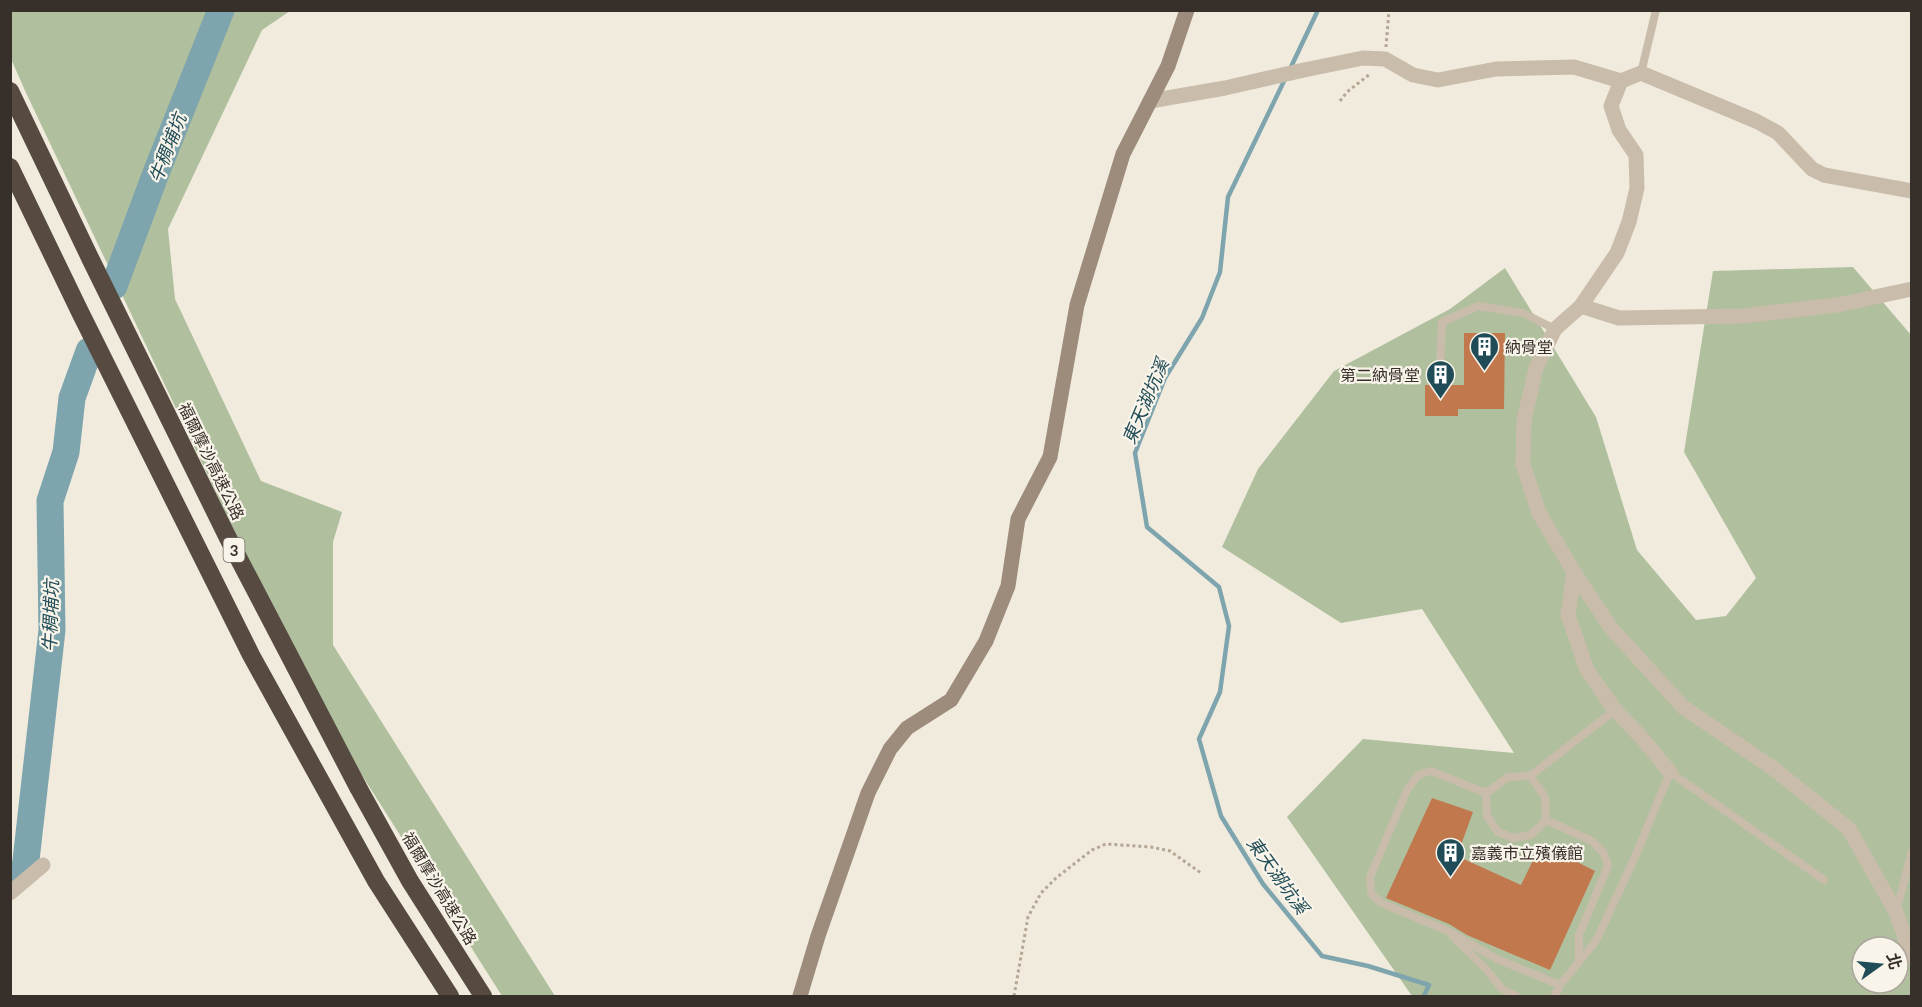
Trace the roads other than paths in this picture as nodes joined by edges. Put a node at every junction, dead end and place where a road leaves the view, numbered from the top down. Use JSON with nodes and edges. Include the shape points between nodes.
{"nodes":[{"id":1,"x":1187,"y":10,"type":"edge"},
{"id":2,"x":1656,"y":10,"type":"edge"},
{"id":3,"x":1641,"y":73,"type":"junction"},
{"id":4,"x":1622,"y":81,"type":"junction"},
{"id":5,"x":10,"y":91,"type":"edge"},
{"id":6,"x":1150,"y":101,"type":"junction"},
{"id":7,"x":10,"y":167,"type":"edge"},
{"id":8,"x":1911,"y":191,"type":"edge"},
{"id":9,"x":1911,"y":289,"type":"edge"},
{"id":10,"x":1581,"y":306,"type":"junction"},
{"id":11,"x":1555,"y":329,"type":"junction"},
{"id":12,"x":1440,"y":367,"type":"dead end"},
{"id":13,"x":1574,"y":572,"type":"junction"},
{"id":14,"x":1615,"y":710,"type":"junction"},
{"id":15,"x":1670,"y":772,"type":"junction"},
{"id":16,"x":1530,"y":776,"type":"junction"},
{"id":17,"x":1486,"y":793,"type":"junction"},
{"id":18,"x":1546,"y":820,"type":"junction"},
{"id":19,"x":1911,"y":851,"type":"edge"},
{"id":20,"x":44,"y":865,"type":"dead end"},
{"id":21,"x":1824,"y":880,"type":"dead end"},
{"id":22,"x":10,"y":893,"type":"edge"},
{"id":23,"x":1896,"y":912,"type":"junction"},
{"id":24,"x":1446,"y":930,"type":"junction"},
{"id":25,"x":1911,"y":958,"type":"edge"},
{"id":26,"x":1579,"y":962,"type":"junction"},
{"id":27,"x":1560,"y":985,"type":"junction"},
{"id":28,"x":450,"y":996,"type":"edge"},
{"id":29,"x":483,"y":996,"type":"edge"},
{"id":30,"x":800,"y":996,"type":"edge"},
{"id":31,"x":1516,"y":996,"type":"edge"},
{"id":32,"x":1555,"y":996,"type":"edge"}],
"edges":[{"from":1,"to":6,"type":"street","via":[[1168,66]]},
{"from":2,"to":3,"type":"lane"},
{"from":3,"to":4,"type":"street"},
{"from":3,"to":8,"type":"street","via":[[1778,133],[1812,169],[1824,175]]},
{"from":4,"to":6,"type":"street","via":[[1574,67],[1496,69],[1438,80],[1413,75],[1385,60],[1363,58]]},
{"from":4,"to":10,"type":"street","via":[[1611,106],[1619,130],[1636,156],[1637,188],[1617,253]]},
{"from":5,"to":29,"type":"highway","name":"福爾摩沙高速公路","number":"3","via":[[239,559],[410,881]]},
{"from":6,"to":30,"type":"street","via":[[1122,154],[1077,305],[1050,457],[1018,519],[1008,586],[986,641],[951,700],[906,728],[890,749],[868,793]]},
{"from":7,"to":28,"type":"highway","number":"3","via":[[251,655],[376,880]]},
{"from":9,"to":10,"type":"street","via":[[1837,305],[1742,316],[1619,318]]},
{"from":10,"to":11,"type":"street"},
{"from":11,"to":12,"type":"lane","via":[[1523,313],[1478,306],[1442,322]]},
{"from":11,"to":13,"type":"street","via":[[1536,368],[1524,420],[1523,464],[1539,513]]},
{"from":13,"to":14,"type":"street","via":[[1568,615],[1587,670]]},
{"from":13,"to":23,"type":"street","via":[[1611,628],[1683,707],[1774,769],[1850,829]]},
{"from":14,"to":15,"type":"street"},
{"from":14,"to":16,"type":"lane"},
{"from":15,"to":21,"type":"lane"},
{"from":15,"to":26,"type":"lane","via":[[1596,941]]},
{"from":16,"to":17,"type":"lane","via":[[1508,777]]},
{"from":16,"to":18,"type":"lane","via":[[1545,797]]},
{"from":17,"to":18,"type":"lane","via":[[1487,816],[1498,832],[1513,838],[1531,835]]},
{"from":17,"to":24,"type":"lane","via":[[1431,771],[1418,775],[1407,790],[1370,877],[1371,893],[1381,903]]},
{"from":18,"to":26,"type":"lane","via":[[1592,841],[1604,853],[1608,866],[1579,934]]},
{"from":19,"to":23,"type":"lane"},
{"from":20,"to":22,"type":"street"},
{"from":23,"to":25,"type":"street"},
{"from":24,"to":27,"type":"lane","via":[[1497,959]]},
{"from":24,"to":31,"type":"lane","via":[[1501,988]]},
{"from":26,"to":27,"type":"lane"},
{"from":27,"to":32,"type":"lane"}]}
